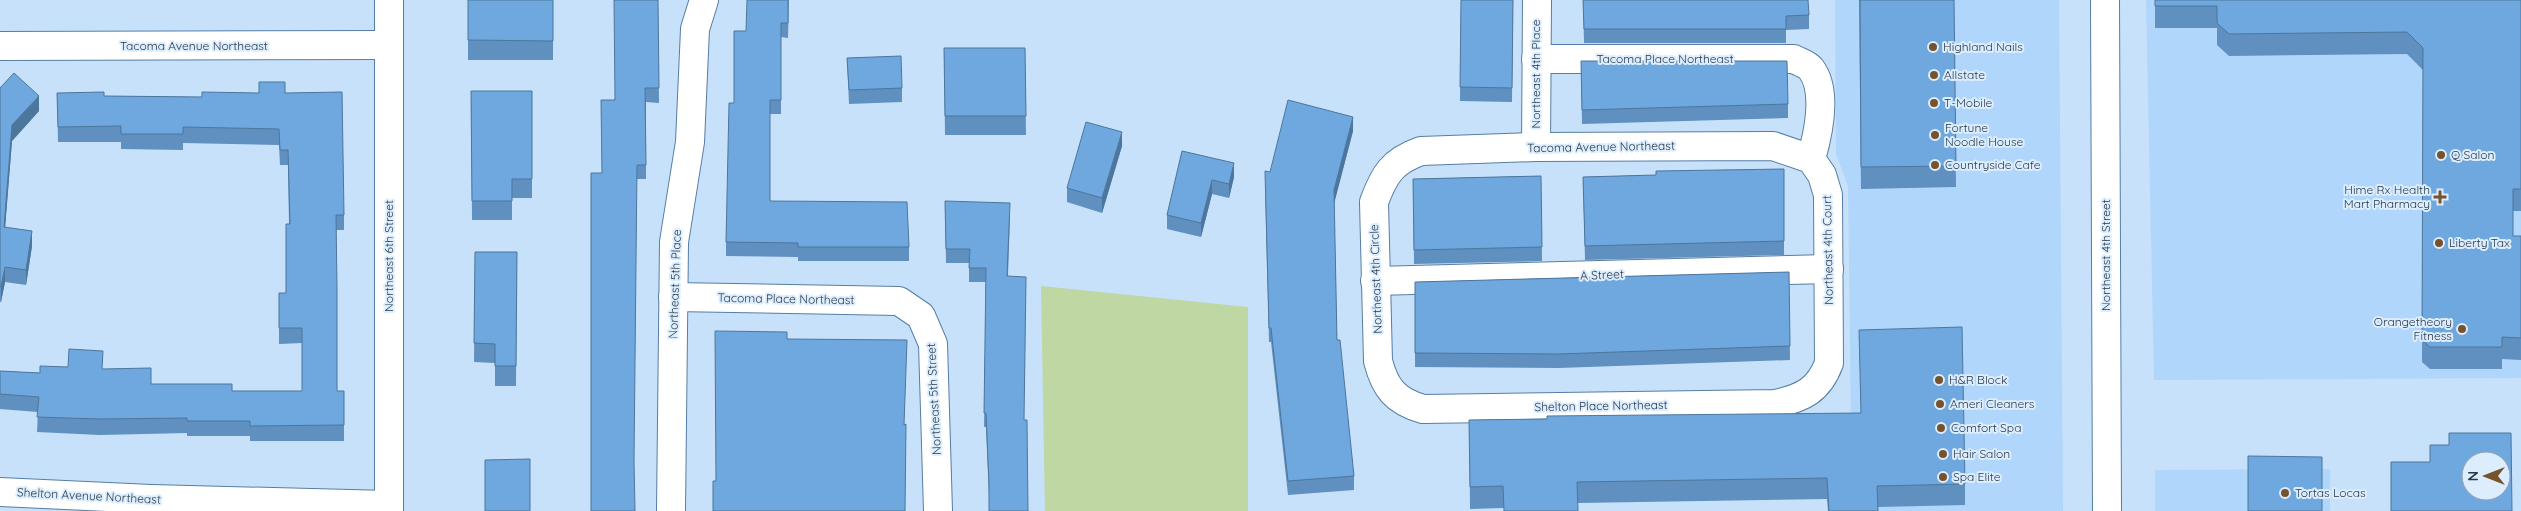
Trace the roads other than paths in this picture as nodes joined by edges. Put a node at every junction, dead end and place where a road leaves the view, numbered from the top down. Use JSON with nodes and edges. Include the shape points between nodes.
{"nodes":[{"id":1,"x":388,"y":0,"type":"edge"},
{"id":2,"x":704,"y":0,"type":"edge"},
{"id":3,"x":1536,"y":0,"type":"edge"},
{"id":4,"x":2105,"y":0,"type":"edge"},
{"id":5,"x":0,"y":46,"type":"edge"},
{"id":6,"x":389,"y":46,"type":"junction"},
{"id":7,"x":1536,"y":59,"type":"junction"},
{"id":8,"x":1536,"y":147,"type":"junction"},
{"id":9,"x":1811,"y":159,"type":"junction"},
{"id":10,"x":1393,"y":166,"type":"joint"},
{"id":11,"x":1829,"y":269,"type":"junction"},
{"id":12,"x":1376,"y":281,"type":"junction"},
{"id":13,"x":673,"y":297,"type":"junction"},
{"id":14,"x":899,"y":301,"type":"joint"},
{"id":15,"x":1810,"y":390,"type":"joint"},
{"id":16,"x":1393,"y":394,"type":"joint"},
{"id":17,"x":0,"y":492,"type":"edge"},
{"id":18,"x":389,"y":508,"type":"edge"},
{"id":19,"x":671,"y":511,"type":"edge"},
{"id":20,"x":938,"y":511,"type":"edge"},
{"id":21,"x":2107,"y":511,"type":"edge"}],
"edges":[{"from":1,"to":6,"type":"street","name":"Northeast 6th Street"},
{"from":2,"to":13,"type":"street","name":"Northeast 5th Place","via":[[695,29],[690,142],[674,242]]},
{"from":3,"to":7,"type":"street","name":"Northeast 4th Place"},
{"from":4,"to":21,"type":"street","name":"Northeast 4th Street"},
{"from":5,"to":6,"type":"street","name":"Tacoma Avenue Northeast"},
{"from":6,"to":18,"type":"street","name":"Northeast 6th Street"},
{"from":7,"to":8,"type":"street","name":"Northeast 4th Place"},
{"from":7,"to":9,"type":"street","name":"Tacoma Place Northeast","via":[[1794,59],[1810,67],[1818,82],[1820,130]]},
{"from":8,"to":9,"type":"street","name":"Tacoma Avenue Northeast","via":[[1773,146]]},
{"from":8,"to":10,"type":"street","name":"Tacoma Avenue Northeast","via":[[1421,151],[1406,156]]},
{"from":9,"to":11,"type":"street","name":"Northeast 4th Court","via":[[1822,175],[1828,195]]},
{"from":10,"to":12,"type":"street","name":"Northeast 4th Circle","via":[[1382,179],[1374,202]]},
{"from":11,"to":12,"type":"street","name":"A Street"},
{"from":11,"to":15,"type":"street","name":"Northeast 4th Court","via":[[1829,363],[1823,380]]},
{"from":12,"to":16,"type":"street","name":"Northeast 4th Circle","via":[[1378,361],[1382,380]]},
{"from":13,"to":14,"type":"street","name":"Tacoma Place Northeast"},
{"from":13,"to":19,"type":"street","name":"Northeast 5th Place"},
{"from":14,"to":20,"type":"street","name":"Northeast 5th Street","via":[[921,316],[933,344]]},
{"from":15,"to":16,"type":"street","name":"Shelton Place Northeast","via":[[1796,400],[1775,404],[1422,409],[1408,405]]},
{"from":17,"to":18,"type":"street","name":"Shelton Avenue Northeast"}]}
